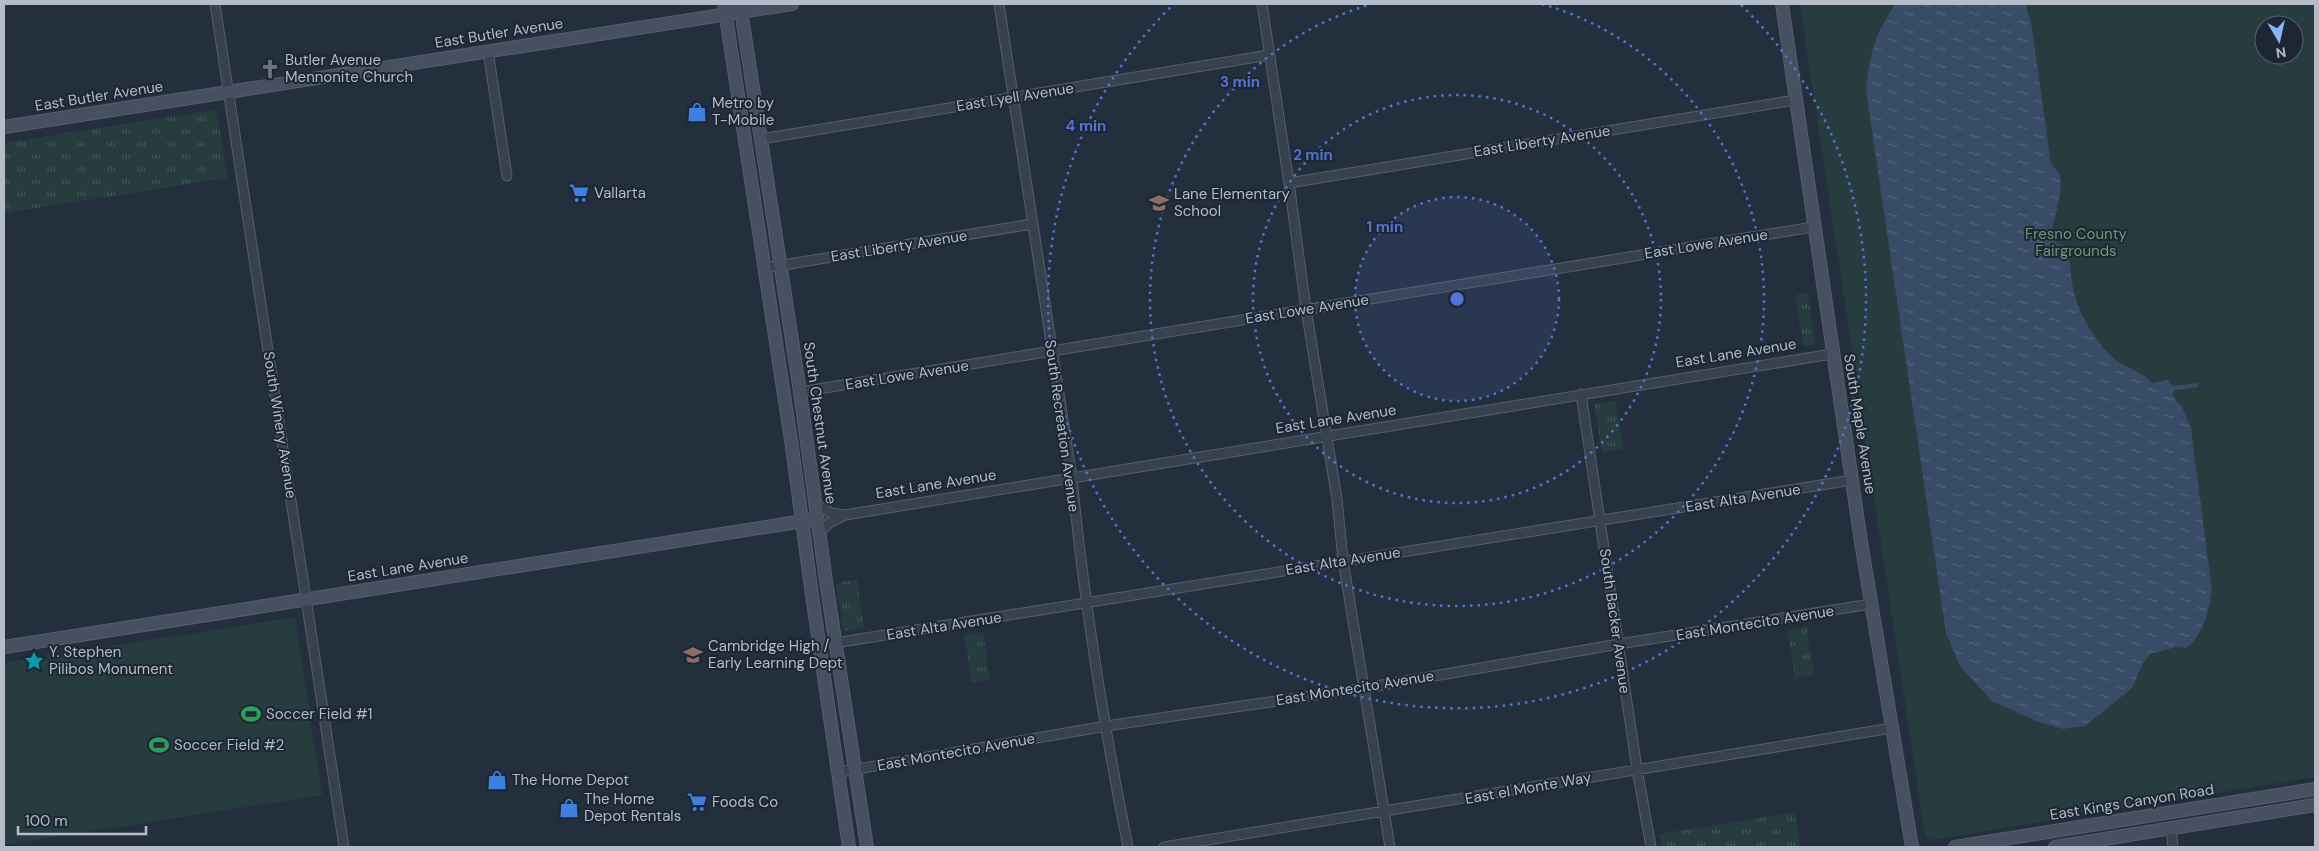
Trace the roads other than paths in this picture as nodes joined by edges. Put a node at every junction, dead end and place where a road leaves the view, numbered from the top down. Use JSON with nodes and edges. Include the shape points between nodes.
{"nodes":[{"id":1,"x":215,"y":4,"type":"edge"},
{"id":2,"x":792,"y":4,"type":"edge"},
{"id":3,"x":999,"y":4,"type":"edge"},
{"id":4,"x":1262,"y":4,"type":"edge"},
{"id":5,"x":1782,"y":4,"type":"edge"},
{"id":6,"x":741,"y":8,"type":"edge"},
{"id":7,"x":725,"y":9,"type":"edge"},
{"id":8,"x":488,"y":52,"type":"junction"},
{"id":9,"x":1269,"y":55,"type":"junction"},
{"id":10,"x":230,"y":92,"type":"junction"},
{"id":11,"x":1013,"y":97,"type":"junction"},
{"id":12,"x":1795,"y":100,"type":"junction"},
{"id":13,"x":4,"y":127,"type":"edge"},
{"id":14,"x":761,"y":139,"type":"junction"},
{"id":15,"x":507,"y":176,"type":"dead end"},
{"id":16,"x":1290,"y":183,"type":"junction"},
{"id":17,"x":1032,"y":224,"type":"junction"},
{"id":18,"x":1813,"y":227,"type":"junction"},
{"id":19,"x":780,"y":266,"type":"junction"},
{"id":20,"x":766,"y":268,"type":"junction"},
{"id":21,"x":1306,"y":309,"type":"junction"},
{"id":22,"x":1052,"y":351,"type":"junction"},
{"id":23,"x":1832,"y":354,"type":"junction"},
{"id":24,"x":779,"y":362,"type":"junction"},
{"id":25,"x":800,"y":392,"type":"junction"},
{"id":26,"x":1581,"y":394,"type":"junction"},
{"id":27,"x":806,"y":428,"type":"junction"},
{"id":28,"x":1328,"y":438,"type":"junction"},
{"id":29,"x":1072,"y":478,"type":"junction"},
{"id":30,"x":1852,"y":480,"type":"junction"},
{"id":31,"x":816,"y":504,"type":"junction"},
{"id":32,"x":845,"y":515,"type":"junction"},
{"id":33,"x":818,"y":519,"type":"junction"},
{"id":34,"x":1601,"y":521,"type":"junction"},
{"id":35,"x":802,"y":522,"type":"junction"},
{"id":36,"x":820,"y":532,"type":"junction"},
{"id":37,"x":1343,"y":560,"type":"junction"},
{"id":38,"x":307,"y":599,"type":"junction"},
{"id":39,"x":1088,"y":602,"type":"junction"},
{"id":40,"x":1871,"y":604,"type":"junction"},
{"id":41,"x":835,"y":643,"type":"junction"},
{"id":42,"x":1619,"y":644,"type":"junction"},
{"id":43,"x":4,"y":647,"type":"edge"},
{"id":44,"x":1365,"y":688,"type":"junction"},
{"id":45,"x":1106,"y":726,"type":"junction"},
{"id":46,"x":1892,"y":728,"type":"junction"},
{"id":47,"x":1637,"y":769,"type":"junction"},
{"id":48,"x":855,"y":770,"type":"junction"},
{"id":49,"x":840,"y":772,"type":"junction"},
{"id":50,"x":2315,"y":789,"type":"edge"},
{"id":51,"x":2284,"y":794,"type":"junction"},
{"id":52,"x":2313,"y":804,"type":"edge"},
{"id":53,"x":1385,"y":812,"type":"junction"},
{"id":54,"x":2168,"y":812,"type":"junction"},
{"id":55,"x":2171,"y":829,"type":"junction"},
{"id":56,"x":847,"y":830,"type":"junction"},
{"id":57,"x":2077,"y":844,"type":"junction"},
{"id":58,"x":344,"y":847,"type":"edge"},
{"id":59,"x":850,"y":847,"type":"edge"},
{"id":60,"x":859,"y":847,"type":"edge"},
{"id":61,"x":867,"y":847,"type":"edge"},
{"id":62,"x":1128,"y":847,"type":"edge"},
{"id":63,"x":1164,"y":847,"type":"edge"},
{"id":64,"x":1390,"y":847,"type":"edge"},
{"id":65,"x":1651,"y":847,"type":"edge"},
{"id":66,"x":1912,"y":847,"type":"edge"},
{"id":67,"x":1955,"y":847,"type":"edge"},
{"id":68,"x":2055,"y":847,"type":"edge"},
{"id":69,"x":2172,"y":847,"type":"edge"}],
"edges":[{"from":1,"to":10,"type":"street","name":"South Winery Avenue"},
{"from":2,"to":6,"type":"main road","name":"East Butler Avenue"},
{"from":3,"to":11,"type":"street","name":"South Recreation Avenue"},
{"from":4,"to":9,"type":"street"},
{"from":5,"to":12,"type":"main road","name":"South Maple Avenue"},
{"from":6,"to":7,"type":"main road","name":"East Butler Avenue"},
{"from":6,"to":14,"type":"main road","name":"South Chestnut Avenue"},
{"from":7,"to":8,"type":"main road","name":"East Butler Avenue"},
{"from":7,"to":20,"type":"main road","name":"South Chestnut Avenue"},
{"from":8,"to":10,"type":"main road","name":"East Butler Avenue"},
{"from":8,"to":15,"type":"street"},
{"from":9,"to":11,"type":"street","name":"East Lyell Avenue"},
{"from":9,"to":16,"type":"street"},
{"from":10,"to":13,"type":"main road","name":"East Butler Avenue"},
{"from":10,"to":38,"type":"street","name":"South Winery Avenue"},
{"from":11,"to":14,"type":"street","name":"East Lyell Avenue"},
{"from":11,"to":17,"type":"street","name":"South Recreation Avenue"},
{"from":12,"to":16,"type":"street","name":"East Liberty Avenue"},
{"from":12,"to":18,"type":"main road","name":"South Maple Avenue"},
{"from":14,"to":19,"type":"main road","name":"South Chestnut Avenue"},
{"from":16,"to":21,"type":"street"},
{"from":17,"to":19,"type":"street","name":"East Liberty Avenue"},
{"from":17,"to":22,"type":"street","name":"South Recreation Avenue"},
{"from":18,"to":21,"type":"street","name":"East Lowe Avenue"},
{"from":18,"to":23,"type":"main road","name":"South Maple Avenue"},
{"from":19,"to":20,"type":"street","name":"East Liberty Avenue"},
{"from":19,"to":25,"type":"main road","name":"South Chestnut Avenue"},
{"from":20,"to":24,"type":"main road","name":"South Chestnut Avenue"},
{"from":21,"to":22,"type":"street","name":"East Lowe Avenue"},
{"from":21,"to":28,"type":"street"},
{"from":22,"to":25,"type":"street","name":"East Lowe Avenue"},
{"from":22,"to":29,"type":"street","name":"South Recreation Avenue"},
{"from":23,"to":26,"type":"street","name":"East Lane Avenue"},
{"from":23,"to":30,"type":"main road","name":"South Maple Avenue"},
{"from":24,"to":27,"type":"main road","via":[[789,368],[798,425]]},
{"from":24,"to":35,"type":"main road","name":"South Chestnut Avenue"},
{"from":25,"to":27,"type":"main road","name":"South Chestnut Avenue"},
{"from":26,"to":28,"type":"street","name":"East Lane Avenue"},
{"from":26,"to":34,"type":"street","name":"South Backer Avenue"},
{"from":27,"to":31,"type":"main road","name":"South Chestnut Avenue"},
{"from":28,"to":29,"type":"street","name":"East Lane Avenue"},
{"from":28,"to":37,"type":"street"},
{"from":29,"to":32,"type":"street","name":"East Lane Avenue"},
{"from":29,"to":39,"type":"street","name":"South Recreation Avenue"},
{"from":30,"to":34,"type":"street","name":"East Alta Avenue"},
{"from":30,"to":40,"type":"main road","name":"South Maple Avenue"},
{"from":31,"to":32,"type":"street","name":"East Lane Avenue"},
{"from":31,"to":33,"type":"main road","name":"South Chestnut Avenue"},
{"from":32,"to":36,"type":"street","name":"East Lane Avenue"},
{"from":33,"to":35,"type":"main road","name":"East Lane Avenue"},
{"from":33,"to":36,"type":"main road","name":"South Chestnut Avenue"},
{"from":34,"to":37,"type":"street","name":"East Alta Avenue"},
{"from":34,"to":42,"type":"street","name":"South Backer Avenue"},
{"from":35,"to":38,"type":"main road","name":"East Lane Avenue"},
{"from":35,"to":49,"type":"main road","name":"South Chestnut Avenue"},
{"from":36,"to":41,"type":"main road","name":"South Chestnut Avenue"},
{"from":37,"to":39,"type":"street","name":"East Alta Avenue"},
{"from":37,"to":44,"type":"street"},
{"from":38,"to":43,"type":"main road","name":"East Lane Avenue"},
{"from":38,"to":58,"type":"street","name":"South Winery Avenue"},
{"from":39,"to":41,"type":"street","name":"East Alta Avenue"},
{"from":39,"to":45,"type":"street","name":"South Recreation Avenue"},
{"from":40,"to":42,"type":"street","name":"East Montecito Avenue"},
{"from":40,"to":46,"type":"main road","name":"South Maple Avenue"},
{"from":41,"to":48,"type":"main road","name":"South Chestnut Avenue"},
{"from":42,"to":44,"type":"street","name":"East Montecito Avenue"},
{"from":42,"to":47,"type":"street","name":"South Backer Avenue"},
{"from":44,"to":45,"type":"street","name":"East Montecito Avenue"},
{"from":44,"to":53,"type":"street"},
{"from":45,"to":48,"type":"street","name":"East Montecito Avenue"},
{"from":45,"to":62,"type":"street","name":"South Recreation Avenue"},
{"from":46,"to":47,"type":"street","name":"East el Monte Way"},
{"from":46,"to":66,"type":"main road","name":"South Maple Avenue"},
{"from":47,"to":53,"type":"street","name":"East el Monte Way"},
{"from":47,"to":65,"type":"street","name":"South Backer Avenue"},
{"from":48,"to":49,"type":"street","name":"East Montecito Avenue"},
{"from":48,"to":61,"type":"main road","name":"South Chestnut Avenue"},
{"from":49,"to":56,"type":"main road","name":"South Chestnut Avenue"},
{"from":50,"to":51,"type":"main road","name":"East Kings Canyon Road"},
{"from":51,"to":54,"type":"main road","name":"East Kings Canyon Road"},
{"from":51,"to":55,"type":"main road","via":[[2266,803],[2183,817],[2174,822]]},
{"from":52,"to":55,"type":"main road"},
{"from":53,"to":63,"type":"street","name":"East el Monte Way"},
{"from":53,"to":64,"type":"street"},
{"from":54,"to":57,"type":"main road","via":[[2165,819],[2157,824],[2100,833]]},
{"from":54,"to":67,"type":"main road","name":"East Kings Canyon Road"},
{"from":55,"to":57,"type":"main road"},
{"from":55,"to":69,"type":"street"},
{"from":56,"to":59,"type":"main road","name":"South Chestnut Avenue"},
{"from":56,"to":60,"type":"main road","via":[[855,834]]},
{"from":57,"to":68,"type":"main road"}]}
